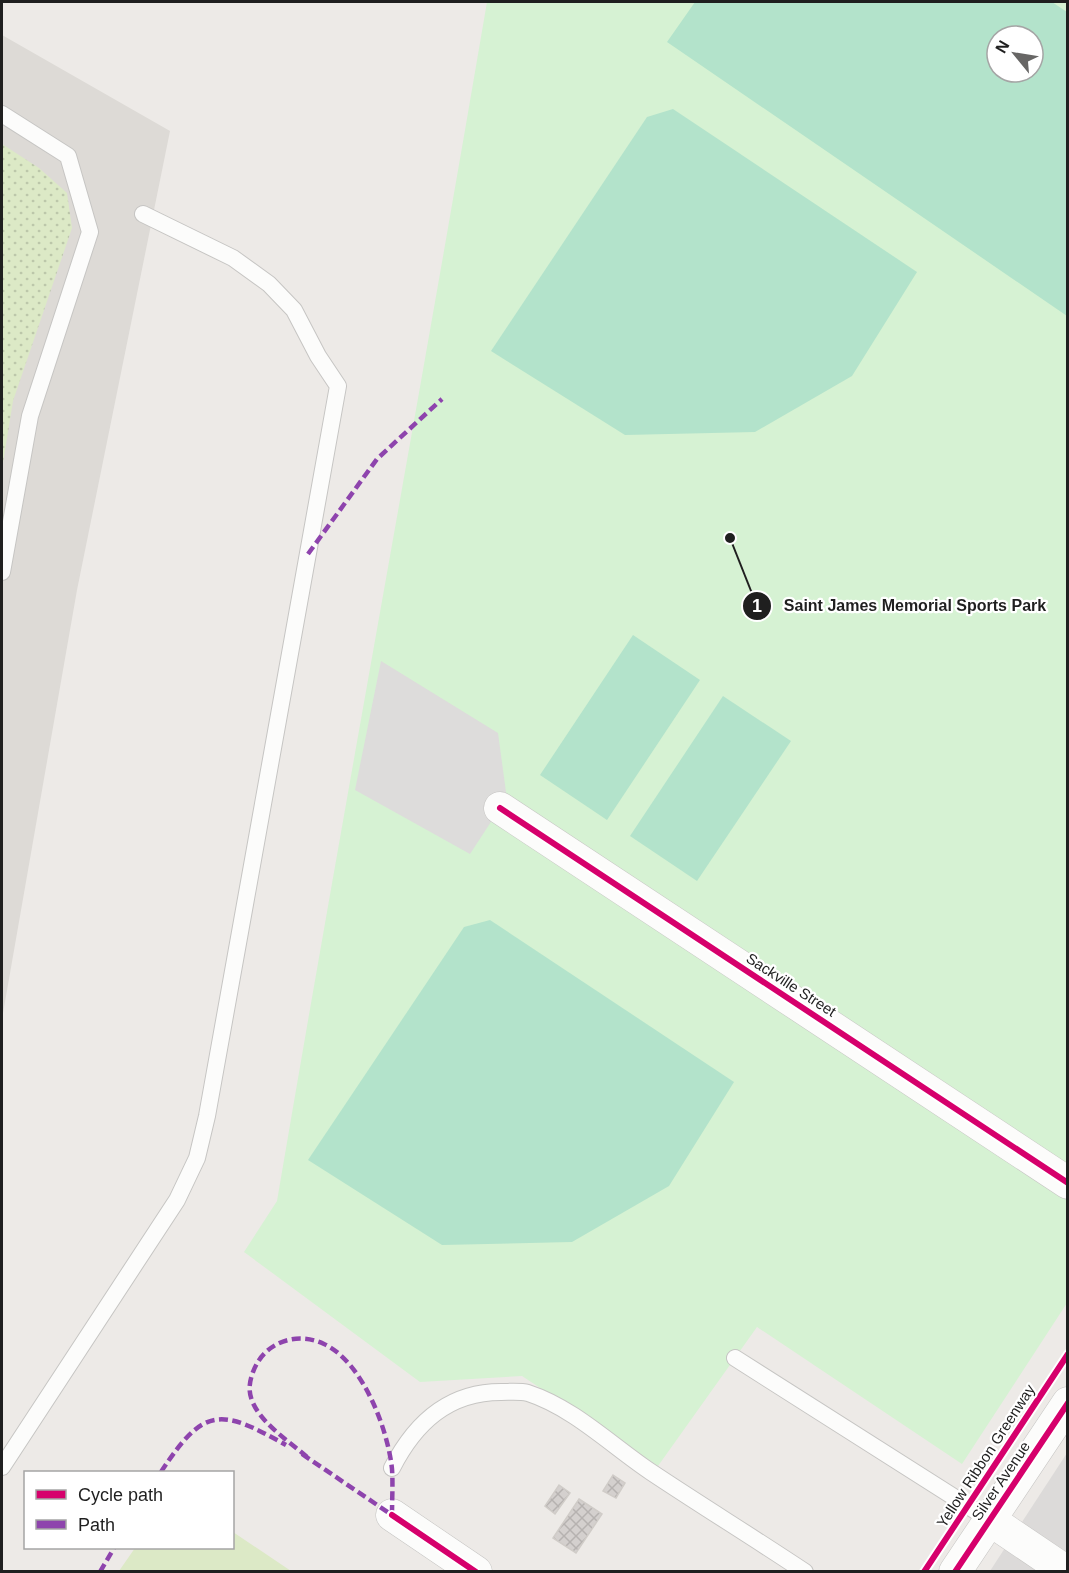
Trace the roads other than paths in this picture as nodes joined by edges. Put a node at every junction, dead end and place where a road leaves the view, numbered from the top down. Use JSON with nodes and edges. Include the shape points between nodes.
{"nodes":[{"id":1,"x":2,"y":114,"type":"edge"},
{"id":2,"x":143,"y":214,"type":"dead end"},
{"id":3,"x":2,"y":572,"type":"edge"},
{"id":4,"x":500,"y":808,"type":"dead end"},
{"id":5,"x":1068,"y":1183,"type":"edge"},
{"id":6,"x":735,"y":1358,"type":"dead end"},
{"id":7,"x":1068,"y":1403,"type":"edge"},
{"id":8,"x":2,"y":1467,"type":"edge"},
{"id":9,"x":392,"y":1468,"type":"dead end"},
{"id":10,"x":392,"y":1515,"type":"dead end"},
{"id":11,"x":990,"y":1520,"type":"junction"},
{"id":12,"x":476,"y":1572,"type":"edge"},
{"id":13,"x":805,"y":1572,"type":"edge"},
{"id":14,"x":955,"y":1572,"type":"edge"},
{"id":15,"x":1067,"y":1572,"type":"edge"}],
"edges":[{"from":1,"to":3,"type":"lane","via":[[68,156],[90,232],[30,416]]},
{"from":2,"to":8,"type":"lane","via":[[233,258],[269,284],[294,310],[338,386],[197,1158],[177,1200]]},
{"from":4,"to":5,"type":"street","name":"Sackville Street"},
{"from":6,"to":11,"type":"lane"},
{"from":7,"to":11,"type":"street","name":"Silver Avenue"},
{"from":9,"to":13,"type":"lane","via":[[419,1425],[438,1409],[473,1395],[526,1393],[562,1409]]},
{"from":10,"to":12,"type":"street"},
{"from":11,"to":14,"type":"street","name":"Silver Avenue"},
{"from":11,"to":15,"type":"street"}]}
